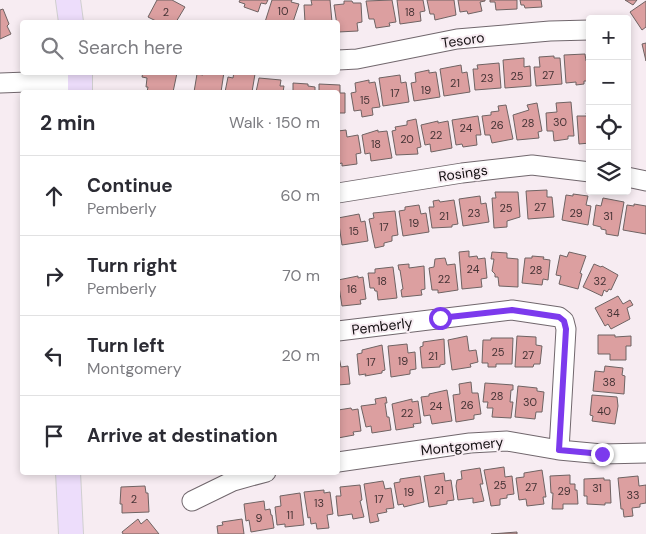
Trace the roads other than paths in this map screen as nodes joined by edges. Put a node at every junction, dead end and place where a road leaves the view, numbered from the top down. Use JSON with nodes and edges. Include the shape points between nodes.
{"nodes":[{"id":1,"x":68,"y":0,"type":"edge"},
{"id":2,"x":71,"y":20,"type":"edge"},
{"id":3,"x":586,"y":30,"type":"edge"},
{"id":4,"x":340,"y":60,"type":"edge"},
{"id":5,"x":80,"y":82,"type":"edge"},
{"id":6,"x":0,"y":83,"type":"edge"},
{"id":7,"x":586,"y":172,"type":"edge"},
{"id":8,"x":340,"y":193,"type":"edge"},
{"id":9,"x":340,"y":331,"type":"edge"},
{"id":10,"x":559,"y":450,"type":"junction"},
{"id":11,"x":646,"y":453,"type":"edge"},
{"id":12,"x":340,"y":462,"type":"edge"},
{"id":13,"x":68,"y":475,"type":"edge"},
{"id":14,"x":255,"y":475,"type":"edge"},
{"id":15,"x":192,"y":501,"type":"dead end"},
{"id":16,"x":72,"y":534,"type":"edge"}],
"edges":[{"from":1,"to":2,"type":"main road"},
{"from":3,"to":4,"type":"street","name":"Tesoro","via":[[457,39]]},
{"from":5,"to":6,"type":"street"},
{"from":7,"to":8,"type":"street","name":"Rosings","via":[[532,165]]},
{"from":9,"to":10,"type":"street","name":"Pemberly","via":[[512,310],[559,317],[566,329]]},
{"from":10,"to":11,"type":"street","name":"Montgomery","via":[[602,454]]},
{"from":10,"to":12,"type":"street","name":"Montgomery","via":[[507,441],[470,443]]},
{"from":13,"to":16,"type":"main road"},
{"from":14,"to":15,"type":"street","via":[[233,481]]}]}
